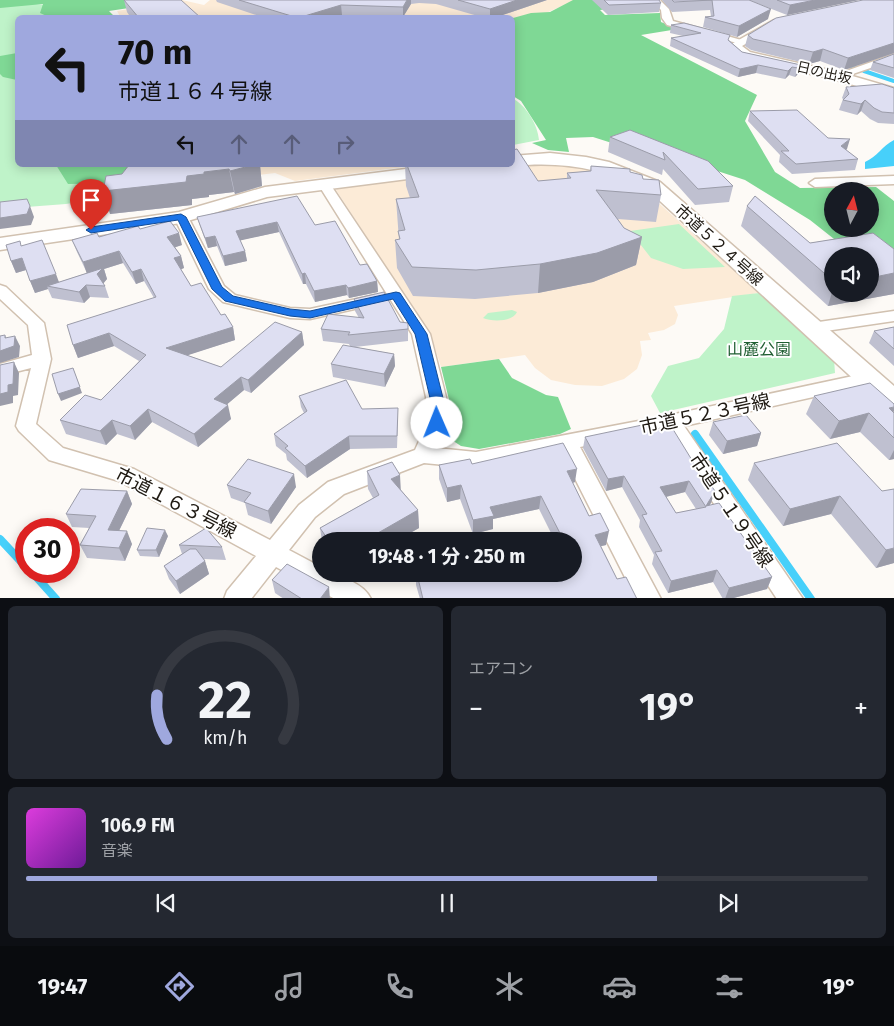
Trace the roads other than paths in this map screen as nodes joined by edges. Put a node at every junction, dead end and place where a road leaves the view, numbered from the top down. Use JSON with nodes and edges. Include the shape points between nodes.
{"nodes":[{"id":1,"x":656,"y":0,"type":"edge"},
{"id":2,"x":766,"y":11,"type":"edge"},
{"id":3,"x":741,"y":41,"type":"junction"},
{"id":4,"x":894,"y":57,"type":"edge"},
{"id":5,"x":837,"y":76,"type":"junction"},
{"id":6,"x":894,"y":92,"type":"edge"},
{"id":7,"x":515,"y":161,"type":"edge"},
{"id":8,"x":462,"y":167,"type":"edge"},
{"id":9,"x":894,"y":180,"type":"edge"},
{"id":10,"x":877,"y":181,"type":"junction"},
{"id":11,"x":815,"y":182,"type":"dead end"},
{"id":12,"x":324,"y":184,"type":"junction"},
{"id":13,"x":894,"y":193,"type":"edge"},
{"id":14,"x":181,"y":217,"type":"junction"},
{"id":15,"x":0,"y":244,"type":"edge"},
{"id":16,"x":2,"y":294,"type":"edge"},
{"id":17,"x":396,"y":295,"type":"junction"},
{"id":18,"x":894,"y":316,"type":"edge"},
{"id":19,"x":812,"y":328,"type":"junction"},
{"id":20,"x":42,"y":359,"type":"junction"},
{"id":21,"x":0,"y":370,"type":"edge"},
{"id":22,"x":867,"y":379,"type":"junction"},
{"id":23,"x":894,"y":401,"type":"edge"},
{"id":24,"x":670,"y":422,"type":"junction"},
{"id":25,"x":567,"y":442,"type":"junction"},
{"id":26,"x":423,"y":455,"type":"junction"},
{"id":27,"x":272,"y":552,"type":"junction"},
{"id":28,"x":236,"y":598,"type":"edge"},
{"id":29,"x":360,"y":598,"type":"edge"},
{"id":30,"x":648,"y":598,"type":"edge"},
{"id":31,"x":791,"y":598,"type":"edge"}],
"edges":[{"from":1,"to":3,"type":"street","via":[[665,8],[670,23]]},
{"from":2,"to":3,"type":"street","via":[[785,20],[766,26]]},
{"from":3,"to":5,"type":"street","name":"日の出坂","via":[[734,46],[746,55]]},
{"from":4,"to":5,"type":"street"},
{"from":5,"to":6,"type":"street","name":"日の出坂"},
{"from":7,"to":19,"type":"street","name":"市道５２４号線","via":[[552,158],[596,162],[654,186]]},
{"from":8,"to":12,"type":"street"},
{"from":9,"to":10,"type":"street"},
{"from":10,"to":11,"type":"street"},
{"from":10,"to":13,"type":"street"},
{"from":12,"to":14,"type":"street","via":[[265,192]]},
{"from":12,"to":17,"type":"street"},
{"from":14,"to":15,"type":"street"},
{"from":14,"to":17,"type":"street","via":[[217,289],[229,299],[290,313],[310,314]]},
{"from":16,"to":20,"type":"street","name":"市道１６３号線","via":[[36,323]]},
{"from":17,"to":26,"type":"street","via":[[421,334],[436,398],[437,423]]},
{"from":18,"to":19,"type":"street"},
{"from":19,"to":22,"type":"street","name":"市道５２４号線"},
{"from":20,"to":21,"type":"street"},
{"from":20,"to":27,"type":"street","name":"市道１６３号線","via":[[26,426],[56,454],[126,475]]},
{"from":22,"to":23,"type":"street","name":"市道５２４号線"},
{"from":22,"to":24,"type":"street","name":"市道５２３号線"},
{"from":24,"to":25,"type":"street","name":"市道５２３号線"},
{"from":24,"to":31,"type":"street","name":"市道５１９号線"},
{"from":25,"to":26,"type":"street","name":"市道５２３号線","via":[[476,460]]},
{"from":25,"to":30,"type":"street"},
{"from":26,"to":27,"type":"street","via":[[336,488],[307,511]]},
{"from":27,"to":28,"type":"street"},
{"from":27,"to":29,"type":"street","name":"市道１６３号線"}]}
